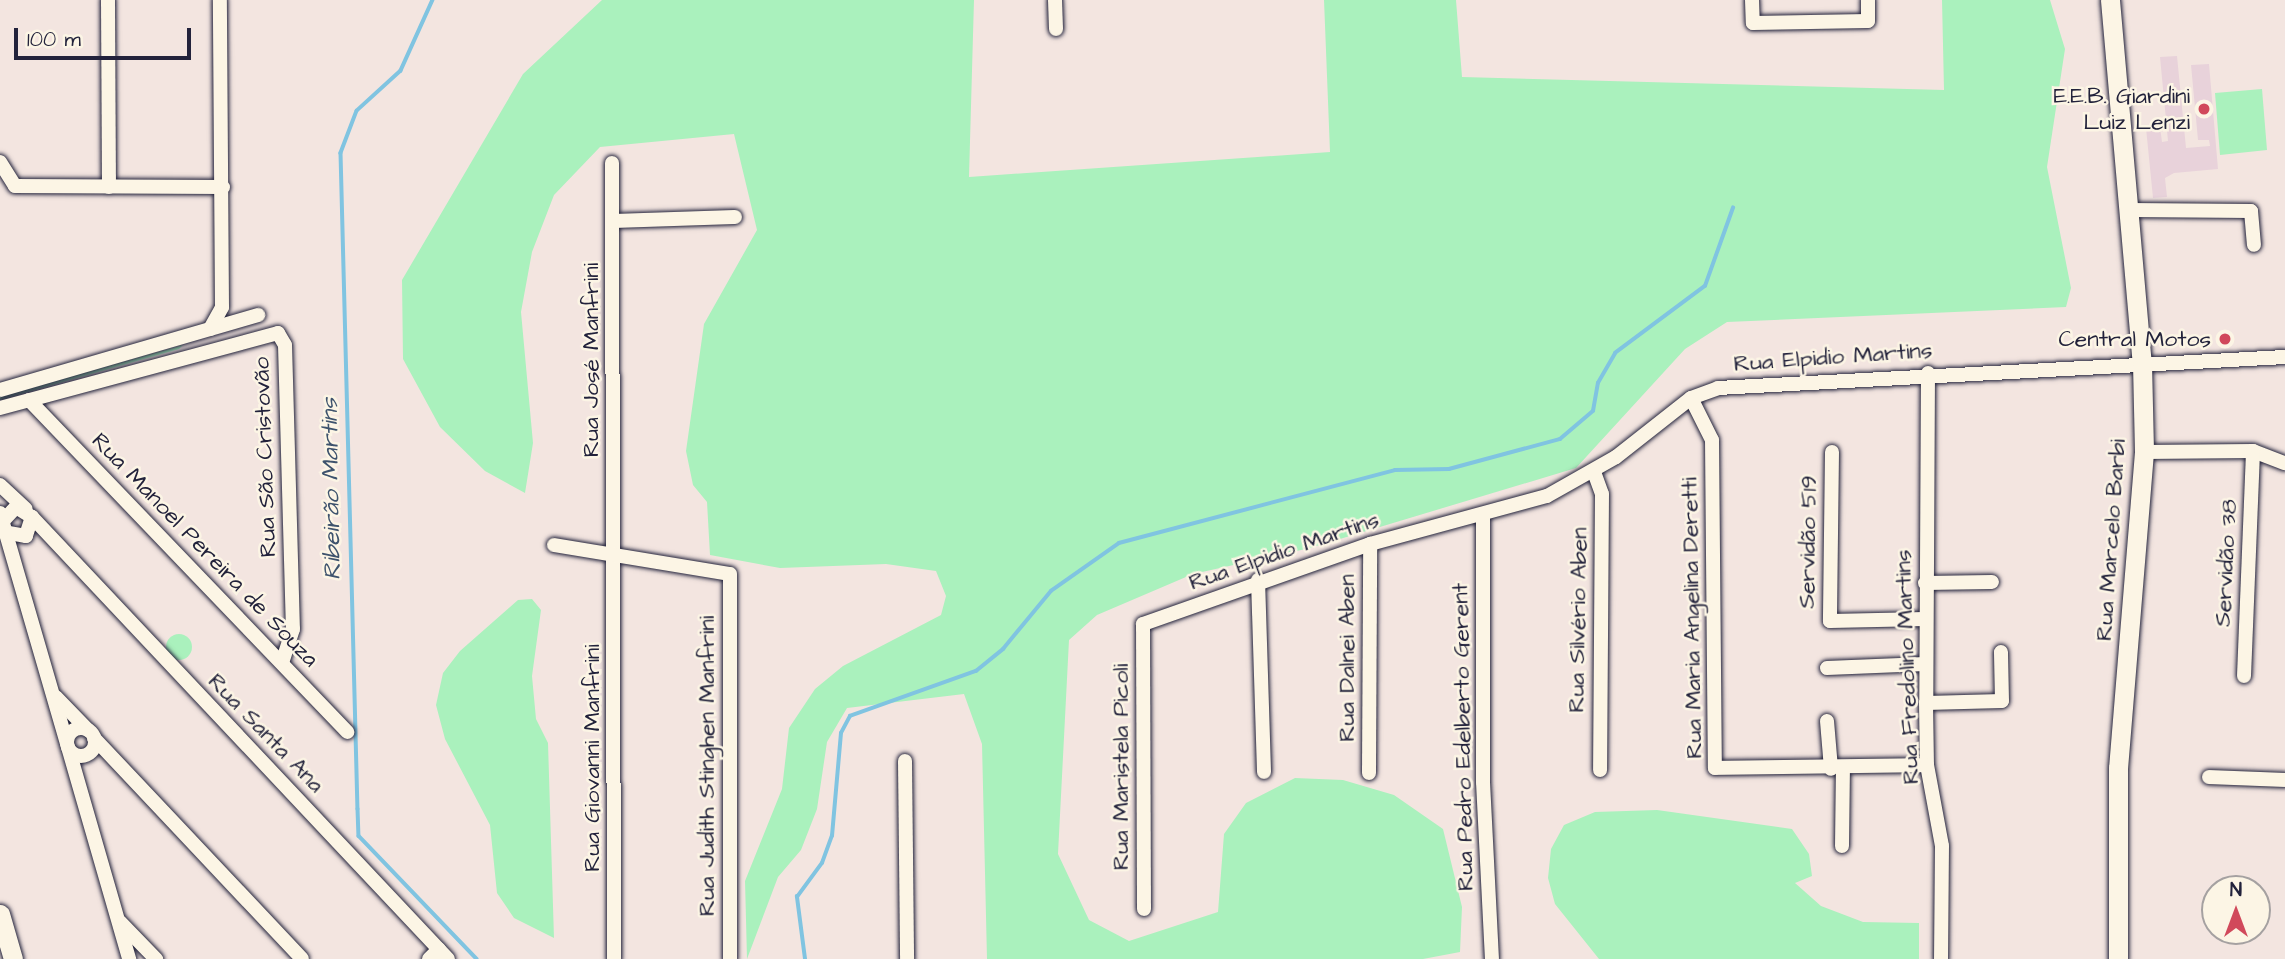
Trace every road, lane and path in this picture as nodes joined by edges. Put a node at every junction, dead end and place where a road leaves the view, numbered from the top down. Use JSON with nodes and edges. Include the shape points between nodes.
{"nodes":[{"id":1,"x":108,"y":0,"type":"edge"},
{"id":2,"x":220,"y":0,"type":"edge"},
{"id":3,"x":1055,"y":0,"type":"edge"},
{"id":4,"x":1752,"y":0,"type":"edge"},
{"id":5,"x":1868,"y":0,"type":"edge"},
{"id":6,"x":2110,"y":0,"type":"edge"},
{"id":7,"x":1056,"y":29,"type":"dead end"},
{"id":8,"x":0,"y":162,"type":"edge"},
{"id":9,"x":612,"y":163,"type":"dead end"},
{"id":10,"x":109,"y":187,"type":"junction"},
{"id":11,"x":223,"y":187,"type":"junction"},
{"id":12,"x":2129,"y":210,"type":"junction"},
{"id":13,"x":734,"y":217,"type":"dead end"},
{"id":14,"x":613,"y":221,"type":"junction"},
{"id":15,"x":2254,"y":245,"type":"dead end"},
{"id":16,"x":258,"y":315,"type":"dead end"},
{"id":17,"x":210,"y":329,"type":"junction"},
{"id":18,"x":214,"y":346,"type":"junction"},
{"id":19,"x":2285,"y":357,"type":"edge"},
{"id":20,"x":2142,"y":363,"type":"junction"},
{"id":21,"x":1928,"y":373,"type":"junction"},
{"id":22,"x":0,"y":390,"type":"edge"},
{"id":23,"x":1691,"y":398,"type":"junction"},
{"id":24,"x":29,"y":400,"type":"junction"},
{"id":25,"x":0,"y":408,"type":"edge"},
{"id":26,"x":1832,"y":452,"type":"dead end"},
{"id":27,"x":2144,"y":452,"type":"junction"},
{"id":28,"x":2253,"y":452,"type":"junction"},
{"id":29,"x":2285,"y":463,"type":"edge"},
{"id":30,"x":1594,"y":472,"type":"junction"},
{"id":31,"x":0,"y":485,"type":"edge"},
{"id":32,"x":1483,"y":514,"type":"junction"},
{"id":33,"x":2,"y":522,"type":"edge"},
{"id":34,"x":29,"y":523,"type":"junction"},
{"id":35,"x":1370,"y":544,"type":"junction"},
{"id":36,"x":554,"y":545,"type":"dead end"},
{"id":37,"x":614,"y":556,"type":"junction"},
{"id":38,"x":1258,"y":580,"type":"junction"},
{"id":39,"x":1992,"y":582,"type":"dead end"},
{"id":40,"x":1925,"y":583,"type":"junction"},
{"id":41,"x":20,"y":585,"type":"junction"},
{"id":42,"x":1925,"y":619,"type":"junction"},
{"id":43,"x":1143,"y":624,"type":"joint"},
{"id":44,"x":2001,"y":652,"type":"dead end"},
{"id":45,"x":282,"y":663,"type":"junction"},
{"id":46,"x":1925,"y":664,"type":"junction"},
{"id":47,"x":1827,"y":668,"type":"dead end"},
{"id":48,"x":2244,"y":676,"type":"dead end"},
{"id":49,"x":51,"y":690,"type":"junction"},
{"id":50,"x":1926,"y":703,"type":"junction"},
{"id":51,"x":1826,"y":721,"type":"dead end"},
{"id":52,"x":347,"y":732,"type":"dead end"},
{"id":53,"x":93,"y":736,"type":"junction"},
{"id":54,"x":68,"y":745,"type":"junction"},
{"id":55,"x":87,"y":754,"type":"junction"},
{"id":56,"x":116,"y":759,"type":"junction"},
{"id":57,"x":905,"y":761,"type":"dead end"},
{"id":58,"x":1927,"y":765,"type":"junction"},
{"id":59,"x":1837,"y":769,"type":"junction"},
{"id":60,"x":1600,"y":770,"type":"dead end"},
{"id":61,"x":1264,"y":772,"type":"dead end"},
{"id":62,"x":1369,"y":773,"type":"dead end"},
{"id":63,"x":2208,"y":777,"type":"dead end"},
{"id":64,"x":2285,"y":780,"type":"edge"},
{"id":65,"x":82,"y":788,"type":"junction"},
{"id":66,"x":1842,"y":846,"type":"dead end"},
{"id":67,"x":1144,"y":909,"type":"dead end"},
{"id":68,"x":0,"y":914,"type":"edge"},
{"id":69,"x":117,"y":919,"type":"junction"},
{"id":70,"x":439,"y":956,"type":"edge"},
{"id":71,"x":13,"y":959,"type":"edge"},
{"id":72,"x":129,"y":959,"type":"edge"},
{"id":73,"x":156,"y":959,"type":"edge"},
{"id":74,"x":302,"y":959,"type":"edge"},
{"id":75,"x":614,"y":959,"type":"edge"},
{"id":76,"x":730,"y":959,"type":"edge"},
{"id":77,"x":907,"y":959,"type":"edge"},
{"id":78,"x":1492,"y":959,"type":"edge"},
{"id":79,"x":1941,"y":959,"type":"edge"},
{"id":80,"x":2118,"y":959,"type":"edge"}],
"edges":[{"from":1,"to":10,"type":"street"},
{"from":2,"to":11,"type":"street"},
{"from":3,"to":7,"type":"street"},
{"from":4,"to":5,"type":"street","via":[[1753,23],[1868,21]]},
{"from":6,"to":12,"type":"street","name":"Rua Marcelo Barbi"},
{"from":8,"to":10,"type":"street","via":[[15,186]]},
{"from":9,"to":14,"type":"street","name":"Rua José Manfrini"},
{"from":10,"to":11,"type":"street"},
{"from":11,"to":17,"type":"street","via":[[222,307]]},
{"from":12,"to":15,"type":"street","via":[[2251,211]]},
{"from":12,"to":20,"type":"street","name":"Rua Marcelo Barbi"},
{"from":13,"to":14,"type":"street"},
{"from":14,"to":37,"type":"street","name":"Rua José Manfrini"},
{"from":16,"to":17,"type":"street"},
{"from":17,"to":18,"type":"street"},
{"from":17,"to":22,"type":"street"},
{"from":18,"to":24,"type":"street"},
{"from":18,"to":45,"type":"street","name":"Rua São Cristovão","via":[[278,334],[285,345],[293,629]]},
{"from":19,"to":20,"type":"street","name":"Rua Elpidio Martins"},
{"from":20,"to":21,"type":"street","name":"Rua Elpidio Martins"},
{"from":20,"to":27,"type":"street","name":"Rua Marcelo Barbi"},
{"from":21,"to":23,"type":"street","name":"Rua Elpidio Martins","via":[[1749,382]]},
{"from":21,"to":40,"type":"street","name":"Rua Fredolino Martins"},
{"from":23,"to":30,"type":"street","name":"Rua Elpidio Martins"},
{"from":23,"to":59,"type":"street","name":"Rua Maria Angelina Deretti","via":[[1712,440],[1715,768]]},
{"from":24,"to":25,"type":"street"},
{"from":24,"to":45,"type":"street","name":"Rua Manoel Pereira de Souza"},
{"from":26,"to":42,"type":"street","name":"Servidão 519","via":[[1830,621]]},
{"from":27,"to":28,"type":"street"},
{"from":27,"to":80,"type":"street","name":"Rua Marcelo Barbi","via":[[2118,768]]},
{"from":28,"to":29,"type":"street"},
{"from":28,"to":48,"type":"street","name":"Servidão 38"},
{"from":30,"to":32,"type":"street","name":"Rua Elpidio Martins","via":[[1547,496]]},
{"from":30,"to":60,"type":"street","name":"Rua Silvério Aben","via":[[1602,494]]},
{"from":31,"to":34,"type":"street"},
{"from":32,"to":35,"type":"street","name":"Rua Elpidio Martins"},
{"from":32,"to":78,"type":"street","name":"Rua Pedro Edelberto Gerent","via":[[1483,782]]},
{"from":33,"to":34,"type":"street","name":"Rua Santa Ana"},
{"from":33,"to":34,"type":"street","via":[[10,509]]},
{"from":33,"to":41,"type":"street"},
{"from":34,"to":41,"type":"street"},
{"from":34,"to":70,"type":"street","name":"Rua Santa Ana","via":[[52,538]]},
{"from":35,"to":38,"type":"street","name":"Rua Elpidio Martins"},
{"from":35,"to":62,"type":"street","name":"Rua Dalnei Aben"},
{"from":36,"to":37,"type":"street"},
{"from":37,"to":75,"type":"street","name":"Rua Giovanni Manfrini"},
{"from":37,"to":76,"type":"street","name":"Rua Judith Stinghen Manfrini","via":[[730,574]]},
{"from":38,"to":43,"type":"street","name":"Rua Elpidio Martins"},
{"from":38,"to":61,"type":"street"},
{"from":39,"to":40,"type":"street"},
{"from":40,"to":42,"type":"street","name":"Rua Fredolino Martins"},
{"from":41,"to":49,"type":"street"},
{"from":42,"to":46,"type":"street","name":"Rua Fredolino Martins"},
{"from":43,"to":67,"type":"street","name":"Rua Maristela Picoli"},
{"from":44,"to":50,"type":"street","via":[[2002,701]]},
{"from":45,"to":52,"type":"street","name":"Rua Manoel Pereira de Souza"},
{"from":46,"to":47,"type":"street"},
{"from":46,"to":50,"type":"street","name":"Rua Fredolino Martins"},
{"from":49,"to":53,"type":"street"},
{"from":49,"to":54,"type":"street"},
{"from":50,"to":58,"type":"street","name":"Rua Fredolino Martins"},
{"from":51,"to":59,"type":"street"},
{"from":53,"to":54,"type":"street","via":[[76,729]]},
{"from":53,"to":55,"type":"street"},
{"from":53,"to":56,"type":"street"},
{"from":54,"to":55,"type":"street"},
{"from":54,"to":65,"type":"street"},
{"from":55,"to":56,"type":"street"},
{"from":55,"to":65,"type":"street"},
{"from":56,"to":74,"type":"street"},
{"from":57,"to":77,"type":"street"},
{"from":58,"to":59,"type":"street"},
{"from":58,"to":79,"type":"street","name":"Rua Fredolino Martins","via":[[1942,846]]},
{"from":59,"to":66,"type":"street"},
{"from":63,"to":64,"type":"street"},
{"from":65,"to":69,"type":"street"},
{"from":68,"to":71,"type":"street"},
{"from":69,"to":72,"type":"street"},
{"from":69,"to":73,"type":"street"}]}
